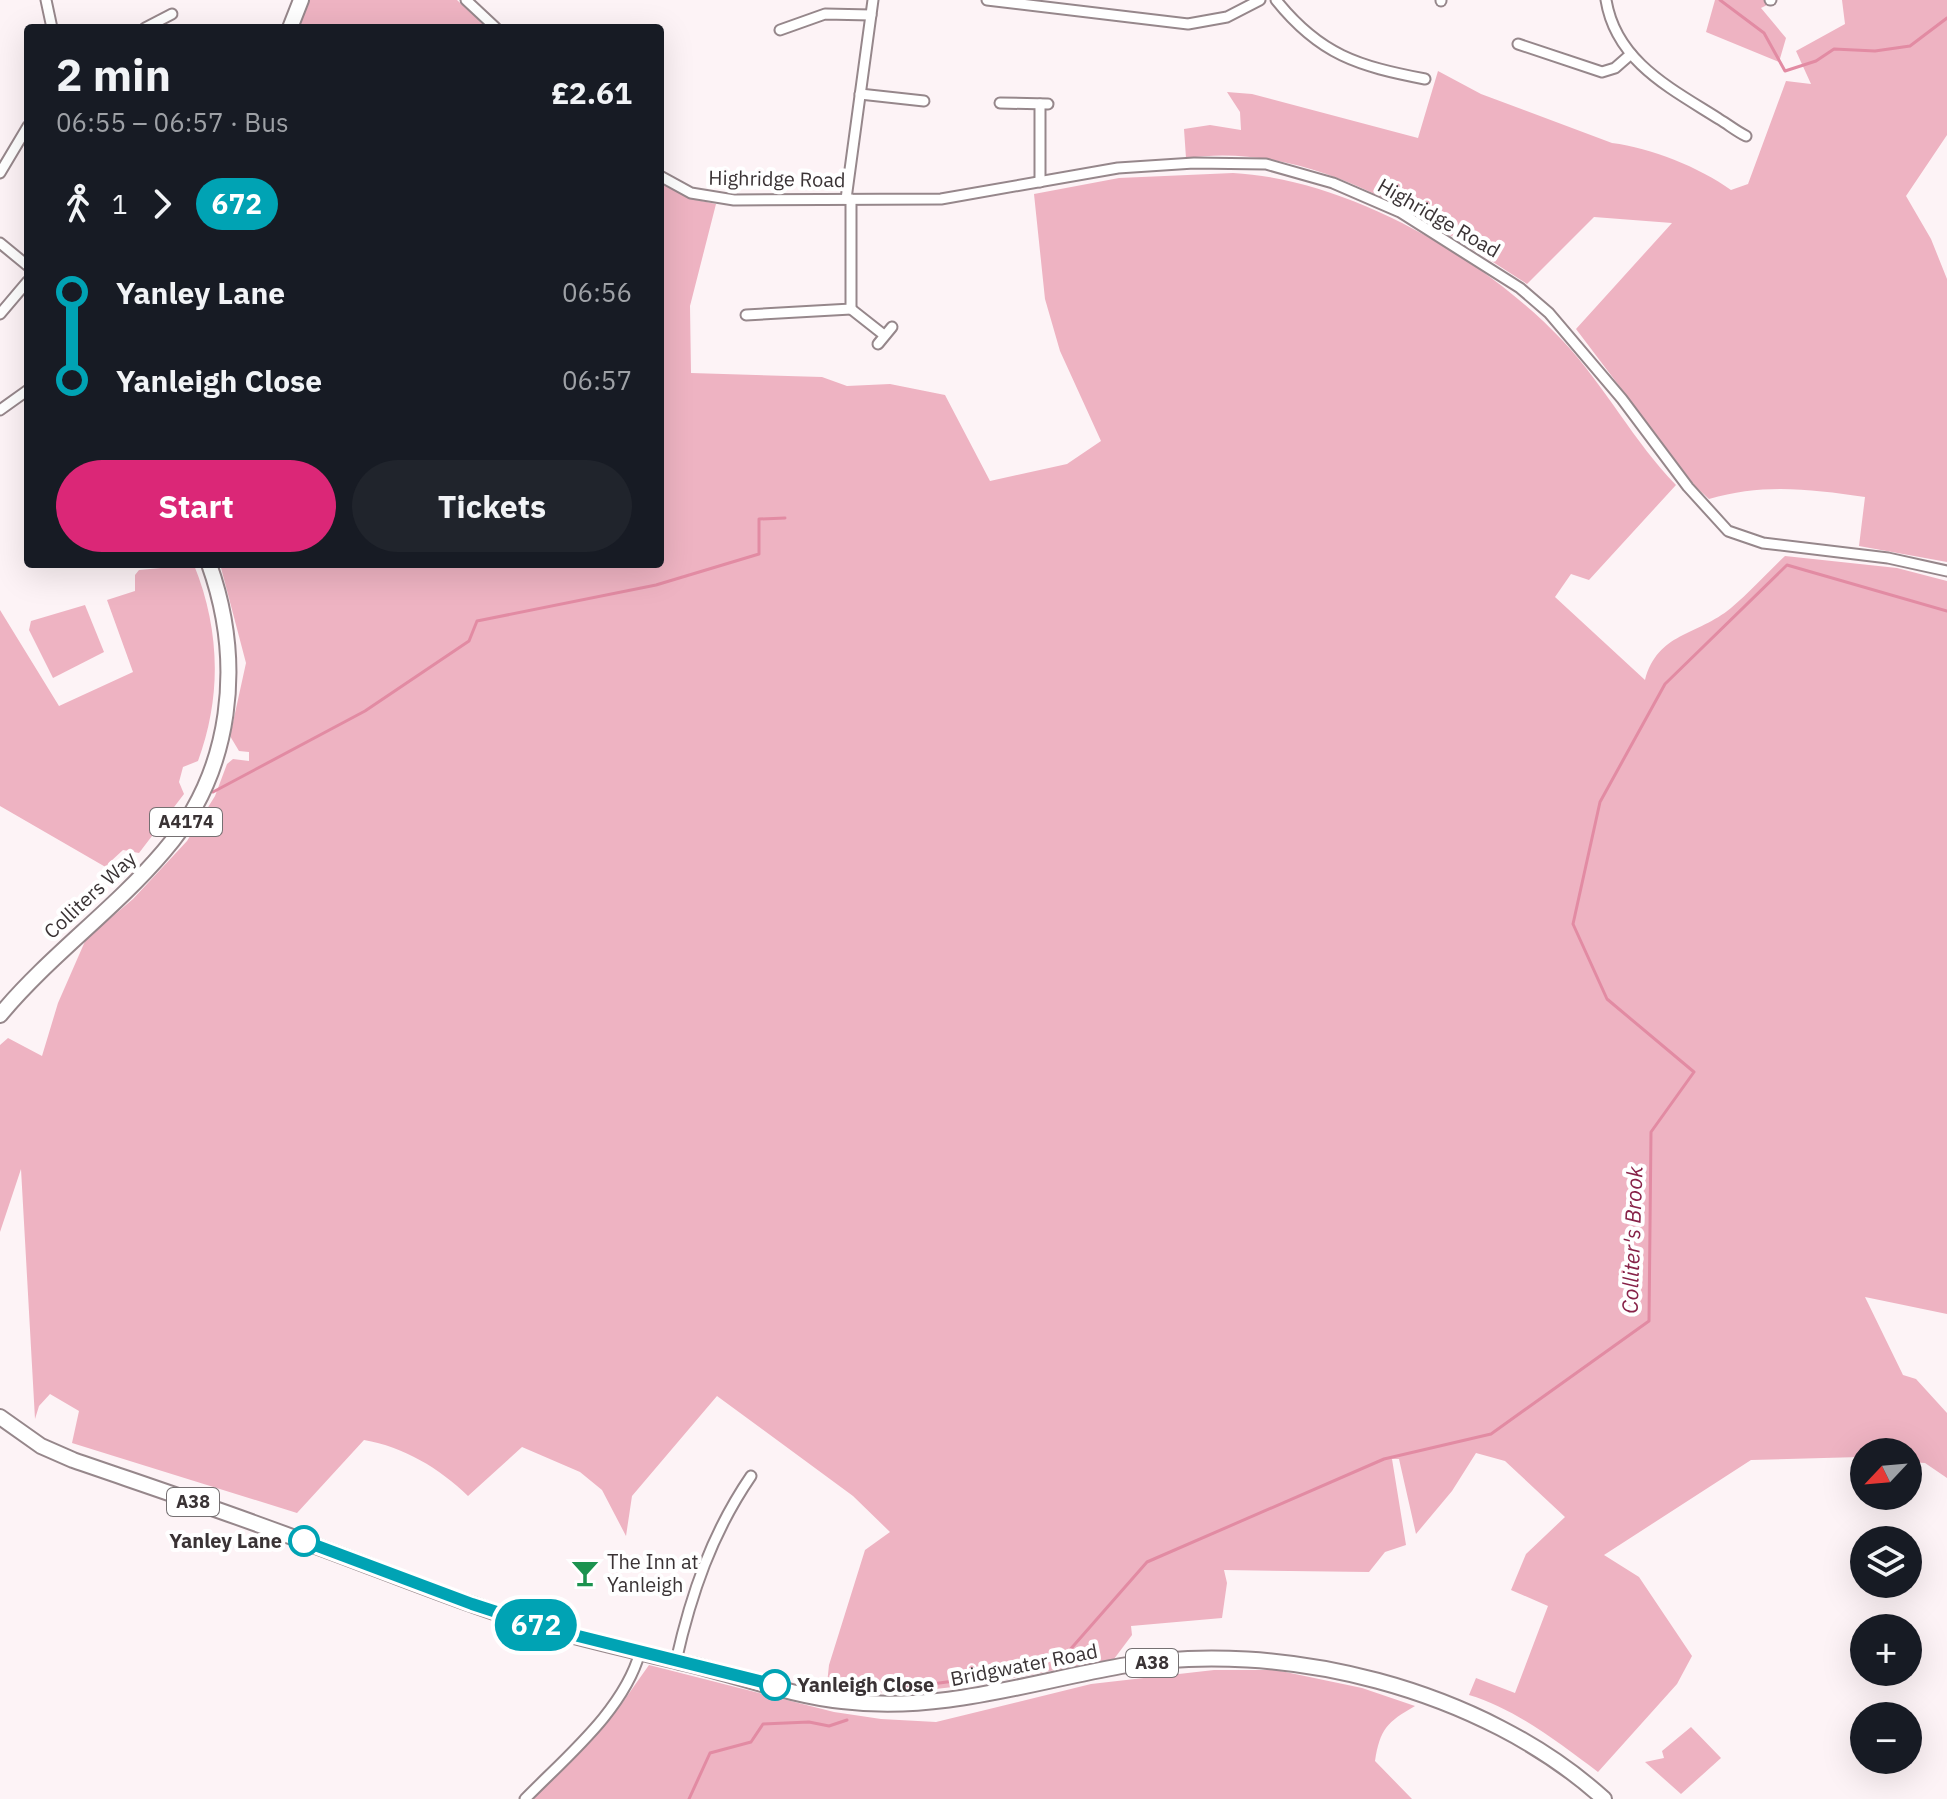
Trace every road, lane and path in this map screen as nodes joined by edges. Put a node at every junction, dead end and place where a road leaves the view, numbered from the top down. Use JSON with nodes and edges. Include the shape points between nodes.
{"nodes":[{"id":1,"x":46,"y":0,"type":"edge"},
{"id":2,"x":301,"y":0,"type":"edge"},
{"id":3,"x":466,"y":0,"type":"edge"},
{"id":4,"x":873,"y":0,"type":"edge"},
{"id":5,"x":987,"y":0,"type":"edge"},
{"id":6,"x":1260,"y":0,"type":"edge"},
{"id":7,"x":1276,"y":0,"type":"edge"},
{"id":8,"x":1606,"y":0,"type":"edge"},
{"id":9,"x":172,"y":14,"type":"dead end"},
{"id":10,"x":871,"y":15,"type":"junction"},
{"id":11,"x":51,"y":24,"type":"edge"},
{"id":12,"x":153,"y":24,"type":"edge"},
{"id":13,"x":292,"y":24,"type":"edge"},
{"id":14,"x":492,"y":24,"type":"edge"},
{"id":15,"x":780,"y":30,"type":"dead end"},
{"id":16,"x":1518,"y":44,"type":"dead end"},
{"id":17,"x":1631,"y":54,"type":"junction"},
{"id":18,"x":1425,"y":79,"type":"dead end"},
{"id":19,"x":860,"y":94,"type":"junction"},
{"id":20,"x":924,"y":101,"type":"dead end"},
{"id":21,"x":1000,"y":103,"type":"dead end"},
{"id":22,"x":24,"y":133,"type":"edge"},
{"id":23,"x":1746,"y":136,"type":"dead end"},
{"id":24,"x":0,"y":173,"type":"edge"},
{"id":25,"x":664,"y":178,"type":"edge"},
{"id":26,"x":1040,"y":182,"type":"junction"},
{"id":27,"x":848,"y":199,"type":"junction"},
{"id":28,"x":0,"y":243,"type":"edge"},
{"id":29,"x":24,"y":263,"type":"edge"},
{"id":30,"x":24,"y":286,"type":"edge"},
{"id":31,"x":851,"y":309,"type":"junction"},
{"id":32,"x":0,"y":314,"type":"edge"},
{"id":33,"x":746,"y":315,"type":"dead end"},
{"id":34,"x":892,"y":327,"type":"dead end"},
{"id":35,"x":884,"y":335,"type":"junction"},
{"id":36,"x":878,"y":344,"type":"dead end"},
{"id":37,"x":24,"y":393,"type":"edge"},
{"id":38,"x":0,"y":410,"type":"edge"},
{"id":39,"x":210,"y":568,"type":"edge"},
{"id":40,"x":1947,"y":571,"type":"edge"},
{"id":41,"x":0,"y":1015,"type":"edge"},
{"id":42,"x":0,"y":1417,"type":"edge"},
{"id":43,"x":0,"y":1425,"type":"edge"},
{"id":44,"x":29,"y":1438,"type":"junction"},
{"id":45,"x":751,"y":1476,"type":"dead end"},
{"id":46,"x":640,"y":1652,"type":"junction"},
{"id":47,"x":676,"y":1661,"type":"junction"},
{"id":48,"x":525,"y":1799,"type":"edge"},
{"id":49,"x":1604,"y":1799,"type":"edge"}],
"edges":[{"from":1,"to":11,"type":"street"},
{"from":2,"to":13,"type":"highway"},
{"from":3,"to":14,"type":"street"},
{"from":4,"to":10,"type":"street"},
{"from":5,"to":6,"type":"street","via":[[1188,24],[1227,17]]},
{"from":7,"to":18,"type":"street","via":[[1308,35],[1340,56]]},
{"from":8,"to":17,"type":"street","via":[[1614,27]]},
{"from":9,"to":12,"type":"street"},
{"from":10,"to":15,"type":"street","via":[[825,14]]},
{"from":10,"to":19,"type":"street"},
{"from":16,"to":17,"type":"street","via":[[1595,72],[1609,71]]},
{"from":17,"to":23,"type":"street","via":[[1673,93]]},
{"from":19,"to":20,"type":"street"},
{"from":19,"to":27,"type":"street"},
{"from":21,"to":26,"type":"street","via":[[1044,104]]},
{"from":22,"to":24,"type":"street"},
{"from":25,"to":27,"type":"street","name":"Highridge Road","via":[[707,198]]},
{"from":26,"to":27,"type":"street","name":"Highridge Road","via":[[941,199]]},
{"from":26,"to":40,"type":"street","name":"Highridge Road","via":[[1118,168],[1241,163],[1266,164],[1333,183],[1400,212],[1509,280],[1549,313],[1728,531],[1763,543]]},
{"from":27,"to":31,"type":"street"},
{"from":28,"to":29,"type":"street"},
{"from":30,"to":32,"type":"street"},
{"from":31,"to":33,"type":"street"},
{"from":31,"to":35,"type":"street"},
{"from":34,"to":35,"type":"street"},
{"from":35,"to":36,"type":"street"},
{"from":37,"to":38,"type":"street"},
{"from":39,"to":41,"type":"highway","name":"Colliters Way","number":"A4174","via":[[227,628],[230,678],[225,723],[206,785],[164,851]]},
{"from":42,"to":44,"type":"highway","name":"Bridgwater Road","number":"A38"},
{"from":43,"to":44,"type":"highway","name":"Bridgwater Road","number":"A38"},
{"from":44,"to":46,"type":"highway","name":"Bridgwater Road","number":"A38","via":[[73,1460],[472,1604]]},
{"from":45,"to":47,"type":"street","via":[[730,1506],[695,1586]]},
{"from":46,"to":47,"type":"highway","name":"Bridgwater Road","number":"A38"},
{"from":46,"to":48,"type":"street","via":[[634,1674],[616,1699]]},
{"from":47,"to":49,"type":"highway","name":"Bridgwater Road","number":"A38","via":[[840,1701],[916,1704],[974,1698],[1124,1666],[1192,1659],[1273,1660],[1394,1686],[1496,1725],[1578,1775]]}]}
